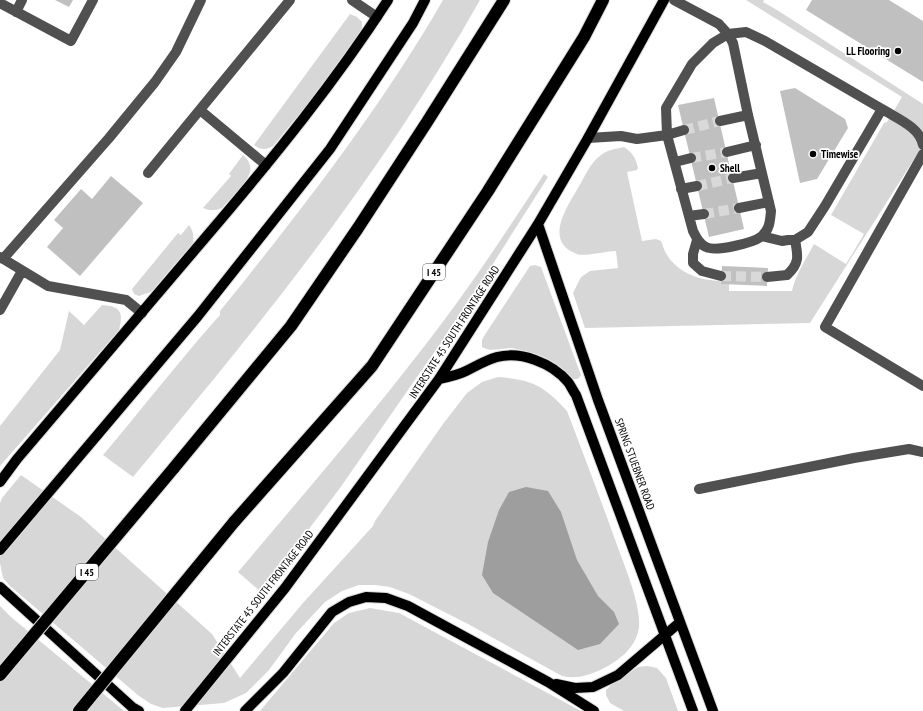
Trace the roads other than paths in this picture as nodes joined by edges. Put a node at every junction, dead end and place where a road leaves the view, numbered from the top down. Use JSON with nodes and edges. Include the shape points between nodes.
{"nodes":[{"id":1,"x":22,"y":0,"type":"edge"},
{"id":2,"x":93,"y":0,"type":"edge"},
{"id":3,"x":201,"y":0,"type":"edge"},
{"id":4,"x":290,"y":0,"type":"edge"},
{"id":5,"x":352,"y":0,"type":"edge"},
{"id":6,"x":388,"y":0,"type":"edge"},
{"id":7,"x":425,"y":0,"type":"edge"},
{"id":8,"x":504,"y":0,"type":"edge"},
{"id":9,"x":603,"y":0,"type":"edge"},
{"id":10,"x":664,"y":0,"type":"edge"},
{"id":11,"x":674,"y":0,"type":"edge"},
{"id":12,"x":0,"y":3,"type":"edge"},
{"id":13,"x":16,"y":12,"type":"junction"},
{"id":14,"x":377,"y":17,"type":"junction"},
{"id":15,"x":728,"y":34,"type":"junction"},
{"id":16,"x":882,"y":109,"type":"junction"},
{"id":17,"x":200,"y":110,"type":"junction"},
{"id":18,"x":748,"y":115,"type":"junction"},
{"id":19,"x":720,"y":121,"type":"tunnel mouth"},
{"id":20,"x":684,"y":130,"type":"tunnel mouth"},
{"id":21,"x":667,"y":135,"type":"junction"},
{"id":22,"x":588,"y":138,"type":"junction"},
{"id":23,"x":756,"y":145,"type":"junction"},
{"id":24,"x":923,"y":145,"type":"edge"},
{"id":25,"x":727,"y":152,"type":"tunnel mouth"},
{"id":26,"x":923,"y":154,"type":"edge"},
{"id":27,"x":691,"y":158,"type":"tunnel mouth"},
{"id":28,"x":675,"y":162,"type":"junction"},
{"id":29,"x":266,"y":165,"type":"junction"},
{"id":30,"x":148,"y":173,"type":"dead end"},
{"id":31,"x":762,"y":173,"type":"junction"},
{"id":32,"x":733,"y":178,"type":"tunnel mouth"},
{"id":33,"x":697,"y":186,"type":"tunnel mouth"},
{"id":34,"x":681,"y":189,"type":"junction"},
{"id":35,"x":769,"y":202,"type":"junction"},
{"id":36,"x":739,"y":208,"type":"tunnel mouth"},
{"id":37,"x":704,"y":214,"type":"tunnel mouth"},
{"id":38,"x":689,"y":216,"type":"junction"},
{"id":39,"x":538,"y":224,"type":"junction"},
{"id":40,"x":762,"y":236,"type":"junction"},
{"id":41,"x":697,"y":240,"type":"junction"},
{"id":42,"x":795,"y":240,"type":"junction"},
{"id":43,"x":1,"y":258,"type":"edge"},
{"id":44,"x":22,"y":271,"type":"junction"},
{"id":45,"x":721,"y":276,"type":"tunnel mouth"},
{"id":46,"x":768,"y":277,"type":"tunnel mouth"},
{"id":47,"x":0,"y":310,"type":"edge"},
{"id":48,"x":142,"y":313,"type":"junction"},
{"id":49,"x":439,"y":379,"type":"junction"},
{"id":50,"x":923,"y":386,"type":"edge"},
{"id":51,"x":923,"y":452,"type":"edge"},
{"id":52,"x":0,"y":482,"type":"edge"},
{"id":53,"x":698,"y":489,"type":"dead end"},
{"id":54,"x":0,"y":550,"type":"edge"},
{"id":55,"x":0,"y":587,"type":"edge"},
{"id":56,"x":680,"y":623,"type":"junction"},
{"id":57,"x":665,"y":634,"type":"junction"},
{"id":58,"x":0,"y":675,"type":"edge"},
{"id":59,"x":548,"y":682,"type":"junction"},
{"id":60,"x":79,"y":711,"type":"edge"},
{"id":61,"x":139,"y":711,"type":"edge"},
{"id":62,"x":185,"y":711,"type":"edge"},
{"id":63,"x":245,"y":711,"type":"edge"},
{"id":64,"x":594,"y":711,"type":"edge"},
{"id":65,"x":693,"y":711,"type":"edge"},
{"id":66,"x":713,"y":711,"type":"edge"}],
"edges":[{"from":1,"to":13,"type":"lane"},
{"from":2,"to":13,"type":"lane","via":[[71,41]]},
{"from":3,"to":43,"type":"lane","via":[[176,52],[155,82],[109,138]]},
{"from":4,"to":17,"type":"lane"},
{"from":5,"to":14,"type":"lane"},
{"from":6,"to":14,"type":"main road"},
{"from":7,"to":54,"type":"main road","via":[[413,23],[330,149],[198,316]]},
{"from":8,"to":58,"type":"highway","number":"I 45","bridge":true,"via":[[423,129],[291,326]]},
{"from":9,"to":60,"type":"highway","number":"I 45","bridge":true,"via":[[584,37],[488,191],[372,366],[234,522]]},
{"from":10,"to":22,"type":"main road","name":"INTERSTATE 45 SOUTH FRONTAGE ROAD"},
{"from":11,"to":15,"type":"lane","via":[[720,24]]},
{"from":12,"to":13,"type":"lane"},
{"from":14,"to":29,"type":"main road","via":[[297,128]]},
{"from":15,"to":16,"type":"lane","via":[[746,32],[759,38]]},
{"from":15,"to":18,"type":"lane","via":[[733,44]]},
{"from":15,"to":21,"type":"lane","via":[[713,43],[692,64],[666,108]]},
{"from":16,"to":24,"type":"lane","via":[[911,127],[922,138]]},
{"from":16,"to":42,"type":"lane","via":[[808,232]]},
{"from":17,"to":29,"type":"lane"},
{"from":17,"to":30,"type":"lane"},
{"from":18,"to":19,"type":"lane"},
{"from":18,"to":23,"type":"lane"},
{"from":20,"to":21,"type":"lane"},
{"from":21,"to":22,"type":"lane","via":[[637,139],[620,136]]},
{"from":21,"to":28,"type":"lane"},
{"from":22,"to":39,"type":"main road","name":"INTERSTATE 45 SOUTH FRONTAGE ROAD"},
{"from":23,"to":25,"type":"lane"},
{"from":23,"to":31,"type":"lane"},
{"from":26,"to":50,"type":"lane","via":[[825,327]]},
{"from":27,"to":28,"type":"lane"},
{"from":28,"to":34,"type":"lane"},
{"from":29,"to":48,"type":"main road"},
{"from":31,"to":32,"type":"lane"},
{"from":31,"to":35,"type":"lane"},
{"from":33,"to":34,"type":"lane"},
{"from":34,"to":38,"type":"lane"},
{"from":35,"to":36,"type":"lane"},
{"from":35,"to":40,"type":"lane","via":[[769,226]]},
{"from":37,"to":38,"type":"lane"},
{"from":38,"to":41,"type":"lane"},
{"from":39,"to":49,"type":"main road","name":"INTERSTATE 45 SOUTH FRONTAGE ROAD"},
{"from":39,"to":56,"type":"main road","name":"SPRING STUEBNER ROAD"},
{"from":40,"to":41,"type":"lane","via":[[753,241],[720,249],[706,248]]},
{"from":40,"to":42,"type":"lane","via":[[782,241]]},
{"from":41,"to":45,"type":"lane","via":[[692,263],[702,272]]},
{"from":42,"to":46,"type":"lane","via":[[798,255],[795,267],[787,275]]},
{"from":43,"to":44,"type":"lane"},
{"from":44,"to":47,"type":"lane"},
{"from":44,"to":48,"type":"lane","via":[[48,286],[126,300]]},
{"from":48,"to":52,"type":"main road"},
{"from":49,"to":57,"type":"main road","via":[[464,372],[487,360],[510,355],[539,362],[568,382],[576,395]]},
{"from":49,"to":62,"type":"main road","name":"INTERSTATE 45 SOUTH FRONTAGE ROAD","via":[[285,588]]},
{"from":51,"to":53,"type":"lane","via":[[909,449],[854,458]]},
{"from":55,"to":61,"type":"main road"},
{"from":56,"to":57,"type":"main road"},
{"from":56,"to":66,"type":"main road","name":"SPRING STUEBNER ROAD"},
{"from":57,"to":59,"type":"main road","via":[[618,675],[593,687],[575,688]]},
{"from":57,"to":65,"type":"main road"},
{"from":59,"to":63,"type":"main road","via":[[408,606],[386,598],[366,597],[349,602],[332,612],[283,673]]},
{"from":59,"to":64,"type":"main road"}]}
